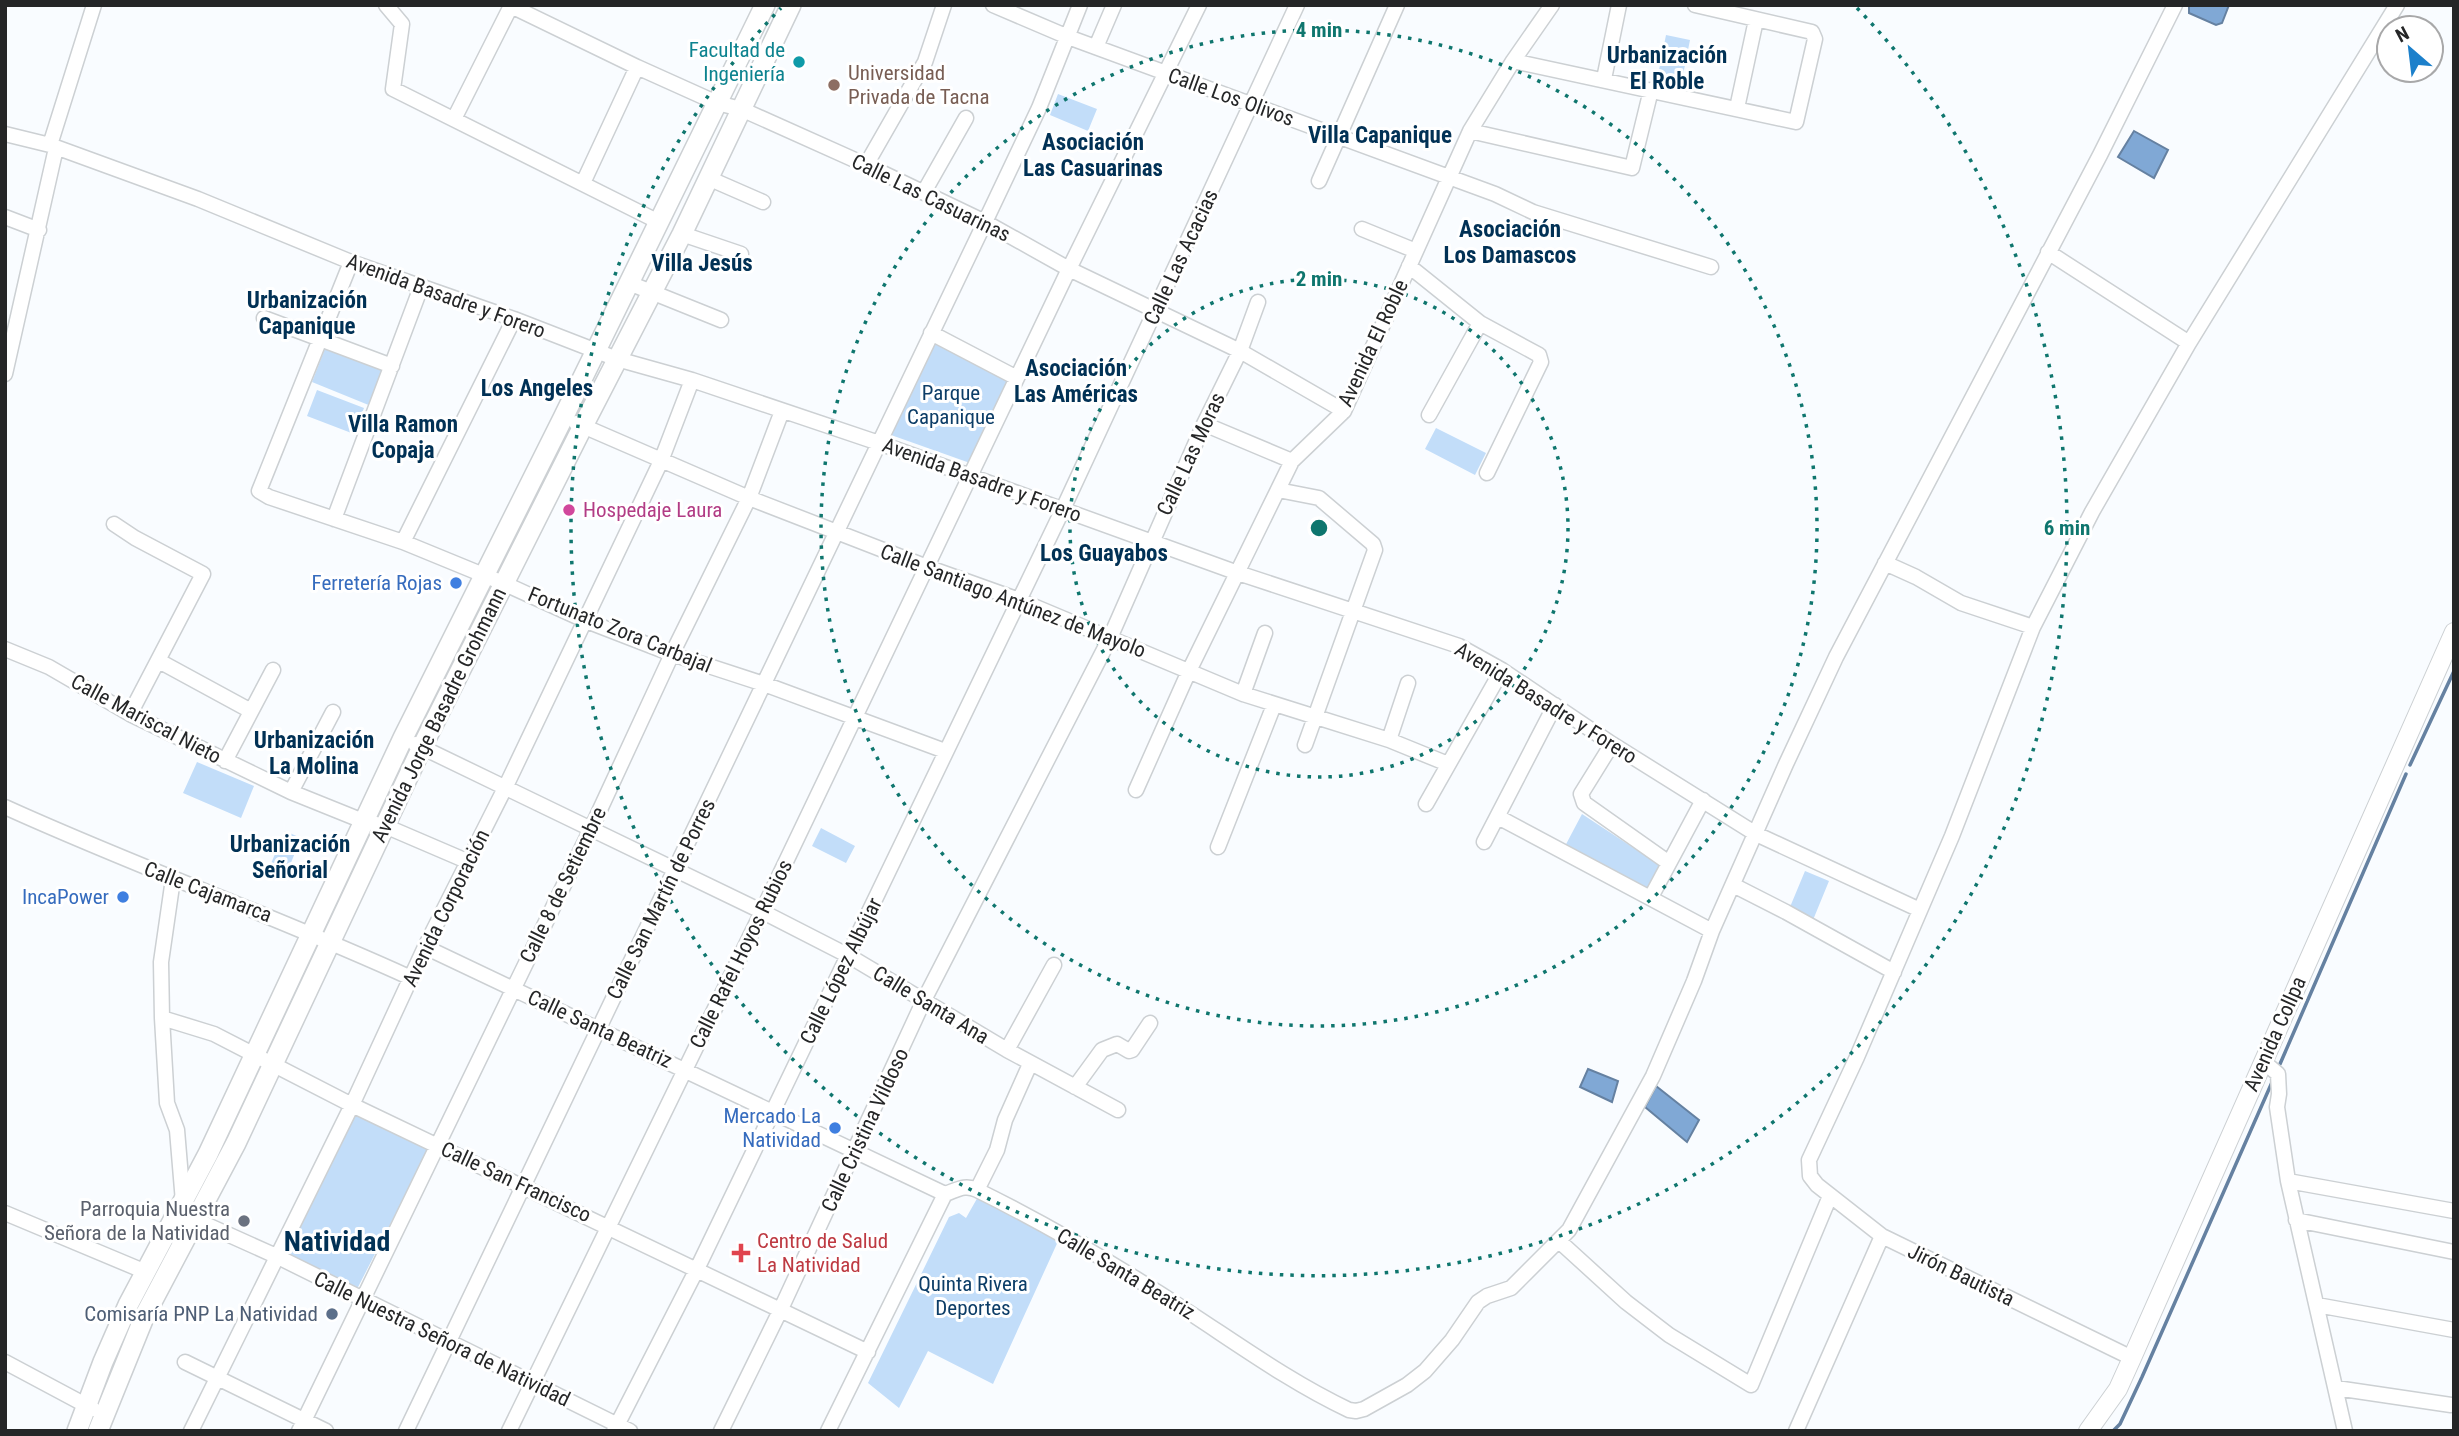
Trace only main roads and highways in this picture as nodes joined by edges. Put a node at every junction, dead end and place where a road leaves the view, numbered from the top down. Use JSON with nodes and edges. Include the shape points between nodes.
{"nodes":[{"id":1,"x":765,"y":5,"type":"edge"},
{"id":2,"x":792,"y":5,"type":"edge"},
{"id":3,"x":673,"y":193,"type":"junction"},
{"id":4,"x":696,"y":203,"type":"junction"},
{"id":5,"x":2454,"y":632,"type":"edge"},
{"id":6,"x":264,"y":1058,"type":"junction"},
{"id":7,"x":186,"y":1212,"type":"junction"},
{"id":8,"x":96,"y":1417,"type":"edge"},
{"id":9,"x":77,"y":1431,"type":"edge"},
{"id":10,"x":2088,"y":1431,"type":"edge"}],
"edges":[{"from":1,"to":3,"type":"highway","name":"Avenida Jorge Basadre Grohmann"},
{"from":2,"to":4,"type":"highway","name":"Avenida Jorge Basadre Grohmann"},
{"from":3,"to":4,"type":"highway"},
{"from":3,"to":6,"type":"highway","name":"Avenida Jorge Basadre Grohmann","via":[[363,821],[311,932]]},
{"from":4,"to":6,"type":"highway","name":"Avenida Jorge Basadre Grohmann","via":[[503,583],[330,940]]},
{"from":5,"to":10,"type":"main road","name":"Avenida Collpa","via":[[2118,1389]]},
{"from":6,"to":7,"type":"highway","name":"Avenida Jorge Basadre Grohmann"},
{"from":7,"to":8,"type":"highway","name":"Avenida Jorge Basadre Grohmann","via":[[145,1315]]},
{"from":7,"to":8,"type":"highway","name":"Avenida Jorge Basadre Grohmann","via":[[145,1272],[118,1326]]},
{"from":8,"to":9,"type":"highway","name":"Avenida Jorge Basadre Grohmann"}]}
